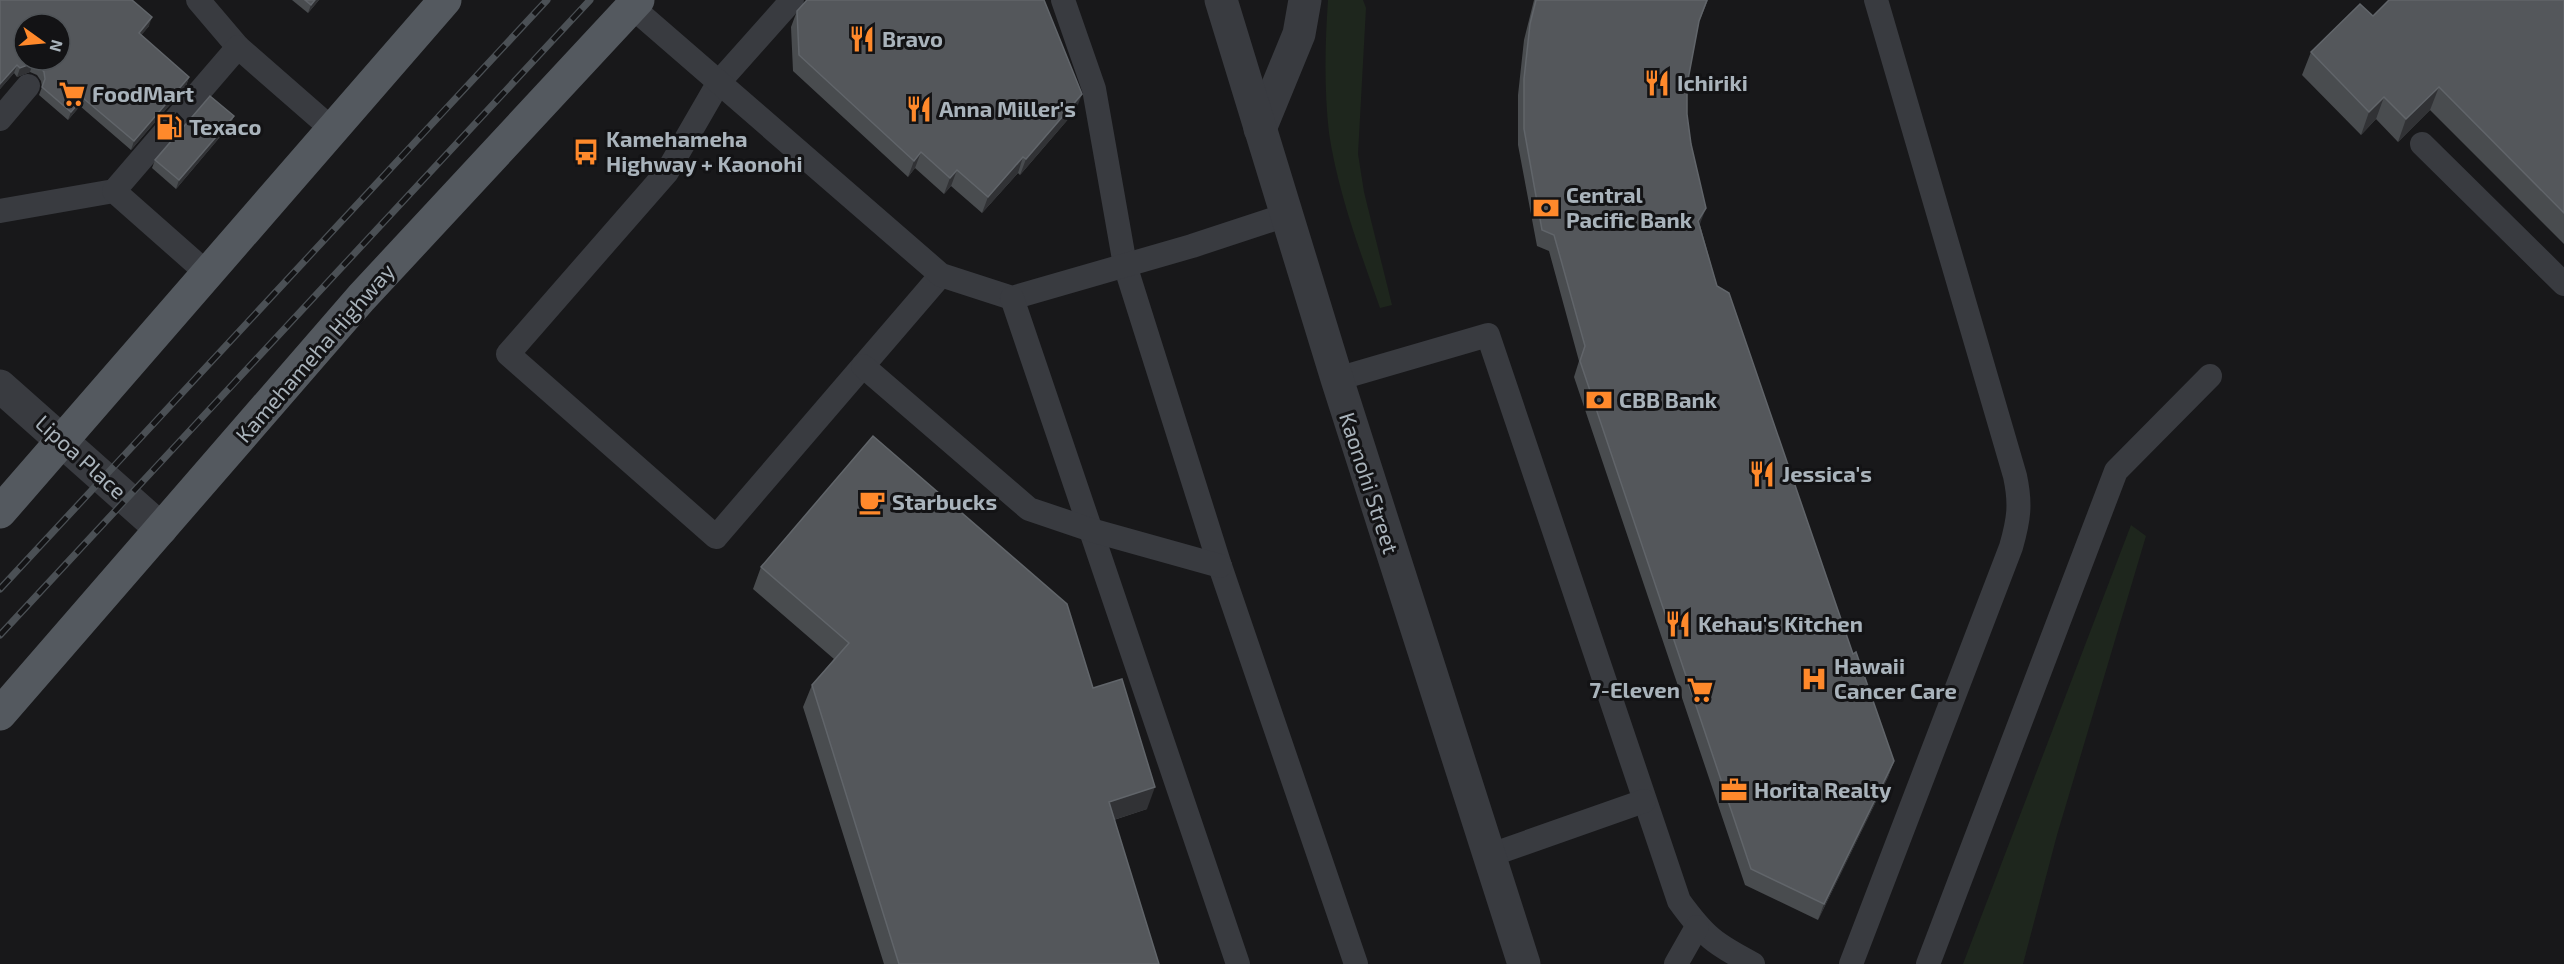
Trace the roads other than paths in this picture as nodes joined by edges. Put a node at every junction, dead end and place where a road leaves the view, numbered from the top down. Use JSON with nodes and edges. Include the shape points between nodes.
{"nodes":[{"id":1,"x":198,"y":0,"type":"edge"},
{"id":2,"x":445,"y":0,"type":"edge"},
{"id":3,"x":792,"y":0,"type":"edge"},
{"id":4,"x":1063,"y":0,"type":"edge"},
{"id":5,"x":1221,"y":0,"type":"edge"},
{"id":6,"x":1305,"y":0,"type":"edge"},
{"id":7,"x":1876,"y":0,"type":"edge"},
{"id":8,"x":635,"y":3,"type":"edge"},
{"id":9,"x":238,"y":47,"type":"junction"},
{"id":10,"x":719,"y":82,"type":"junction"},
{"id":11,"x":28,"y":86,"type":"dead end"},
{"id":12,"x":0,"y":119,"type":"edge"},
{"id":13,"x":1260,"y":129,"type":"junction"},
{"id":14,"x":333,"y":130,"type":"junction"},
{"id":15,"x":2422,"y":144,"type":"dead end"},
{"id":16,"x":114,"y":191,"type":"junction"},
{"id":17,"x":0,"y":211,"type":"edge"},
{"id":18,"x":1286,"y":215,"type":"junction"},
{"id":19,"x":1125,"y":265,"type":"junction"},
{"id":20,"x":208,"y":274,"type":"junction"},
{"id":21,"x":941,"y":275,"type":"junction"},
{"id":22,"x":2564,"y":284,"type":"edge"},
{"id":23,"x":1012,"y":298,"type":"junction"},
{"id":24,"x":863,"y":366,"type":"junction"},
{"id":25,"x":2210,"y":375,"type":"dead end"},
{"id":26,"x":1337,"y":379,"type":"junction"},
{"id":27,"x":0,"y":386,"type":"edge"},
{"id":28,"x":63,"y":442,"type":"junction"},
{"id":29,"x":0,"y":512,"type":"edge"},
{"id":30,"x":161,"y":529,"type":"junction"},
{"id":31,"x":1091,"y":530,"type":"junction"},
{"id":32,"x":1220,"y":566,"type":"junction"},
{"id":33,"x":0,"y":714,"type":"edge"},
{"id":34,"x":1644,"y":801,"type":"junction"},
{"id":35,"x":1488,"y":856,"type":"junction"},
{"id":36,"x":1697,"y":927,"type":"junction"},
{"id":37,"x":1238,"y":964,"type":"edge"},
{"id":38,"x":1356,"y":964,"type":"edge"},
{"id":39,"x":1524,"y":964,"type":"edge"},
{"id":40,"x":1676,"y":964,"type":"edge"},
{"id":41,"x":1753,"y":964,"type":"edge"},
{"id":42,"x":1851,"y":964,"type":"edge"},
{"id":43,"x":1928,"y":964,"type":"edge"}],
"edges":[{"from":1,"to":9,"type":"lane"},
{"from":2,"to":14,"type":"main road"},
{"from":3,"to":10,"type":"lane"},
{"from":4,"to":19,"type":"lane","via":[[1094,89]]},
{"from":5,"to":13,"type":"street","name":"Kaonohi Street"},
{"from":6,"to":13,"type":"street","via":[[1299,34]]},
{"from":7,"to":42,"type":"lane","via":[[2015,476],[2019,519]]},
{"from":8,"to":10,"type":"lane"},
{"from":8,"to":30,"type":"main road","name":"Kamehameha Highway","via":[[362,298]]},
{"from":9,"to":14,"type":"lane"},
{"from":9,"to":16,"type":"lane"},
{"from":10,"to":21,"type":"lane"},
{"from":10,"to":24,"type":"lane","via":[[667,172],[508,354],[716,537]]},
{"from":11,"to":12,"type":"lane"},
{"from":13,"to":18,"type":"street","name":"Kaonohi Street"},
{"from":14,"to":20,"type":"main road"},
{"from":15,"to":22,"type":"lane"},
{"from":16,"to":17,"type":"lane"},
{"from":16,"to":20,"type":"lane"},
{"from":18,"to":19,"type":"lane"},
{"from":18,"to":26,"type":"street","name":"Kaonohi Street"},
{"from":19,"to":23,"type":"lane"},
{"from":19,"to":32,"type":"lane"},
{"from":20,"to":28,"type":"main road"},
{"from":21,"to":23,"type":"lane"},
{"from":21,"to":24,"type":"lane"},
{"from":23,"to":31,"type":"lane"},
{"from":24,"to":31,"type":"lane","via":[[1029,509]]},
{"from":25,"to":43,"type":"lane","via":[[2116,471]]},
{"from":26,"to":34,"type":"lane","via":[[1488,335]]},
{"from":26,"to":35,"type":"street","name":"Kaonohi Street"},
{"from":27,"to":28,"type":"street","name":"Lipoa Place"},
{"from":28,"to":29,"type":"main road"},
{"from":28,"to":30,"type":"street","name":"Lipoa Place"},
{"from":30,"to":33,"type":"main road","name":"Kamehameha Highway"},
{"from":31,"to":32,"type":"lane"},
{"from":31,"to":37,"type":"lane"},
{"from":32,"to":38,"type":"lane"},
{"from":34,"to":35,"type":"lane"},
{"from":34,"to":36,"type":"lane","via":[[1680,901]]},
{"from":35,"to":39,"type":"street","name":"Kaonohi Street"},
{"from":36,"to":40,"type":"lane"},
{"from":36,"to":41,"type":"lane","via":[[1717,946]]}]}
